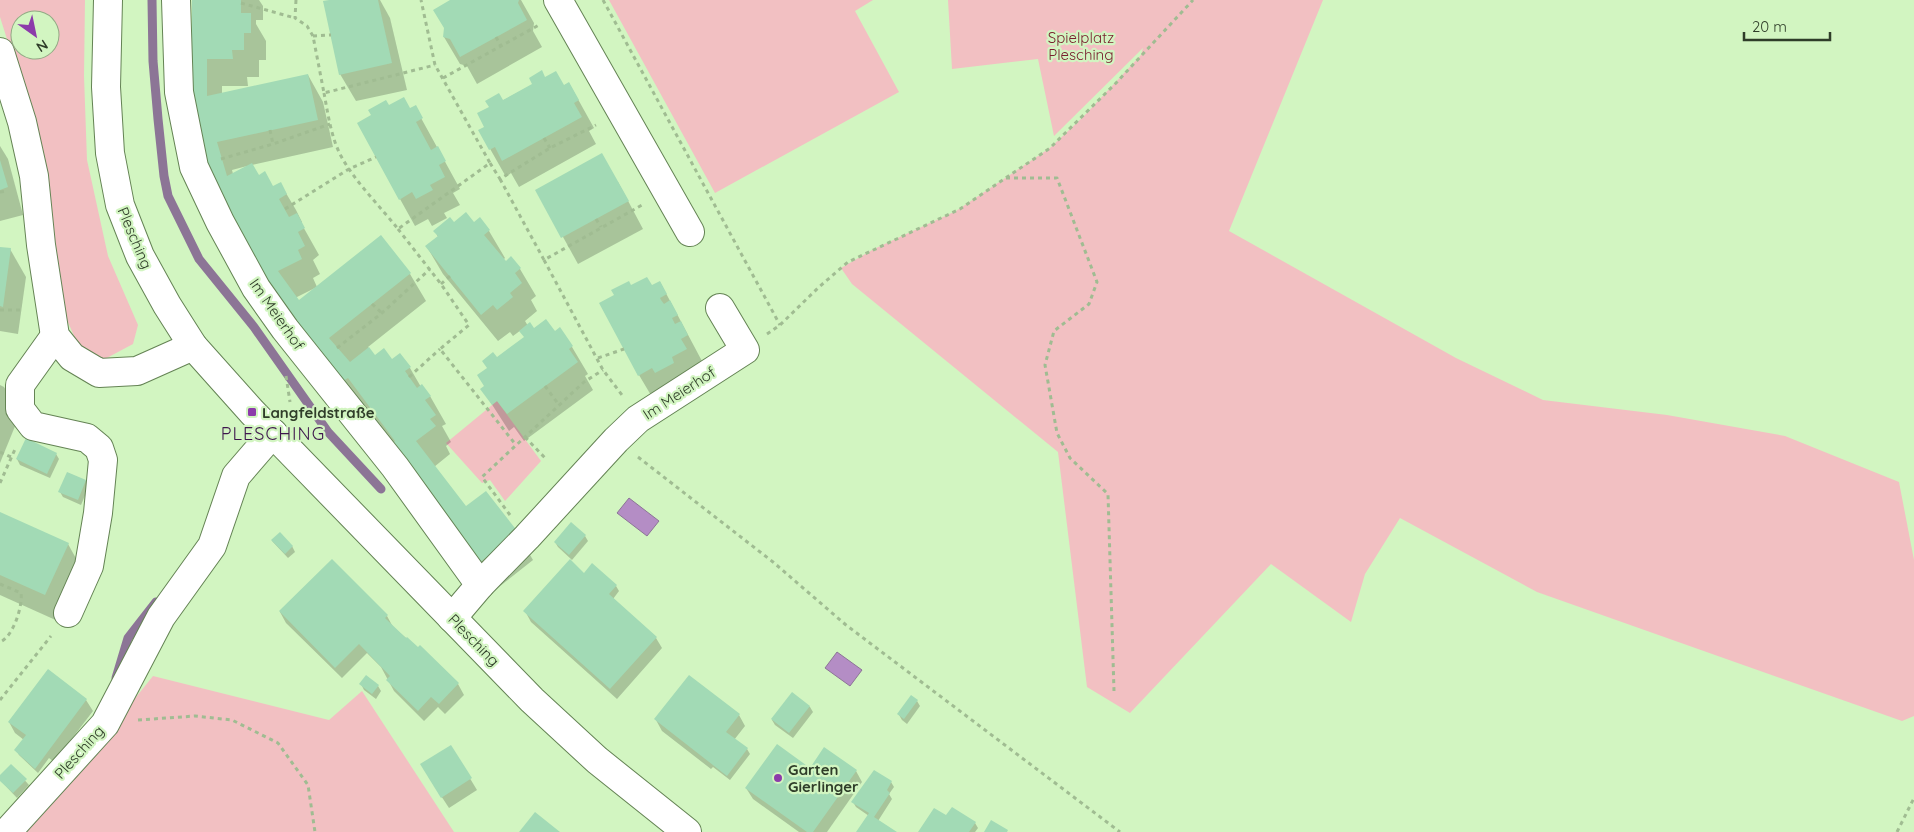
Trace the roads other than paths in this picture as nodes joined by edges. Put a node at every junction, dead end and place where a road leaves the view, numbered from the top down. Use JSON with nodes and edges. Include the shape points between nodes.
{"nodes":[{"id":1,"x":108,"y":0,"type":"edge"},
{"id":2,"x":176,"y":0,"type":"edge"},
{"id":3,"x":561,"y":6,"type":"edge"},
{"id":4,"x":0,"y":52,"type":"edge"},
{"id":5,"x":690,"y":232,"type":"dead end"},
{"id":6,"x":720,"y":308,"type":"dead end"},
{"id":7,"x":55,"y":336,"type":"junction"},
{"id":8,"x":193,"y":346,"type":"junction"},
{"id":9,"x":273,"y":433,"type":"junction"},
{"id":10,"x":480,"y":585,"type":"junction"},
{"id":11,"x":68,"y":613,"type":"road end"},
{"id":12,"x":452,"y":618,"type":"junction"},
{"id":13,"x":7,"y":832,"type":"edge"},
{"id":14,"x":687,"y":832,"type":"edge"}],
"edges":[{"from":1,"to":8,"type":"street","name":"Plesching","via":[[106,96],[110,153],[120,205],[140,256]]},
{"from":2,"to":10,"type":"street","name":"Im Meierhof","via":[[179,92],[194,167],[220,222],[256,288],[285,329],[395,467]]},
{"from":3,"to":5,"type":"street"},
{"from":4,"to":7,"type":"street","via":[[22,122],[34,176]]},
{"from":6,"to":10,"type":"street","name":"Im Meierhof","via":[[745,350],[638,419]]},
{"from":7,"to":8,"type":"street","via":[[72,357],[99,373],[136,371]]},
{"from":7,"to":11,"type":"street","via":[[20,384],[20,409],[33,426],[87,438],[99,448],[102,460],[89,566]]},
{"from":8,"to":9,"type":"street","name":"Plesching"},
{"from":9,"to":12,"type":"street","name":"Plesching"},
{"from":9,"to":13,"type":"street","name":"Plesching","via":[[236,476],[212,546],[161,617],[105,724]]},
{"from":10,"to":12,"type":"street","name":"Im Meierhof"},
{"from":12,"to":14,"type":"street","name":"Plesching","via":[[559,726]]}]}
